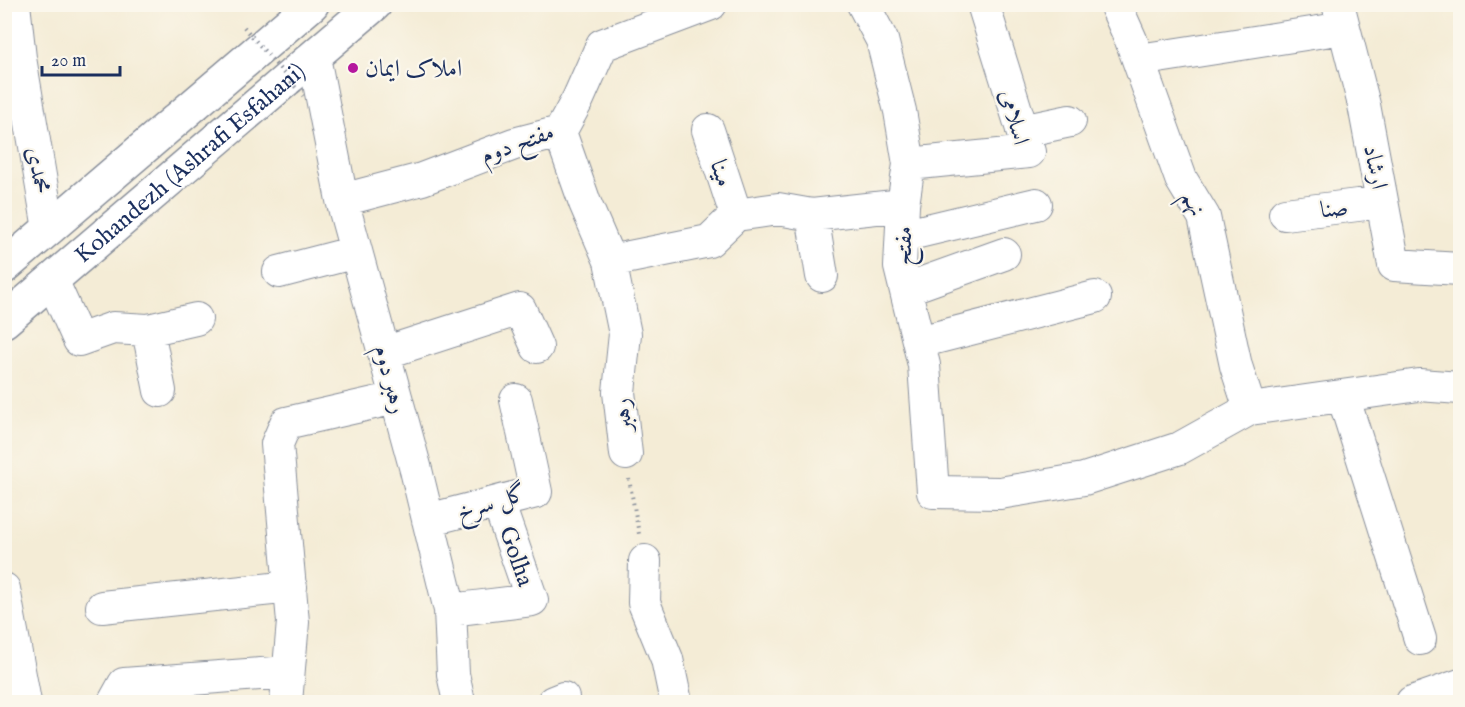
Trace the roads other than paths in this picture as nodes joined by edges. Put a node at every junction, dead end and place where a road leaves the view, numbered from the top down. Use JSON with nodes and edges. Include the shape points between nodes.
{"nodes":[{"id":1,"x":14,"y":4,"type":"edge"},
{"id":2,"x":312,"y":4,"type":"edge"},
{"id":3,"x":375,"y":4,"type":"edge"},
{"id":4,"x":711,"y":4,"type":"edge"},
{"id":5,"x":863,"y":4,"type":"edge"},
{"id":6,"x":983,"y":4,"type":"edge"},
{"id":7,"x":1115,"y":4,"type":"edge"},
{"id":8,"x":669,"y":12,"type":"edge"},
{"id":9,"x":1341,"y":16,"type":"edge"},
{"id":10,"x":314,"y":57,"type":"junction"},
{"id":11,"x":1139,"y":60,"type":"junction"},
{"id":12,"x":1070,"y":121,"type":"dead end"},
{"id":13,"x":708,"y":130,"type":"dead end"},
{"id":14,"x":1022,"y":130,"type":"junction"},
{"id":15,"x":560,"y":132,"type":"junction"},
{"id":16,"x":909,"y":164,"type":"junction"},
{"id":17,"x":342,"y":200,"type":"junction"},
{"id":18,"x":1382,"y":202,"type":"junction"},
{"id":19,"x":1036,"y":204,"type":"dead end"},
{"id":20,"x":903,"y":205,"type":"junction"},
{"id":21,"x":1285,"y":214,"type":"dead end"},
{"id":22,"x":736,"y":215,"type":"junction"},
{"id":23,"x":812,"y":215,"type":"junction"},
{"id":24,"x":49,"y":229,"type":"junction"},
{"id":25,"x":902,"y":236,"type":"junction"},
{"id":26,"x":356,"y":252,"type":"junction"},
{"id":27,"x":1004,"y":254,"type":"dead end"},
{"id":28,"x":610,"y":261,"type":"junction"},
{"id":29,"x":4,"y":267,"type":"edge"},
{"id":30,"x":1461,"y":269,"type":"edge"},
{"id":31,"x":279,"y":272,"type":"dead end"},
{"id":32,"x":822,"y":276,"type":"dead end"},
{"id":33,"x":52,"y":280,"type":"junction"},
{"id":34,"x":906,"y":289,"type":"junction"},
{"id":35,"x":1095,"y":297,"type":"dead end"},
{"id":36,"x":196,"y":319,"type":"dead end"},
{"id":37,"x":4,"y":321,"type":"edge"},
{"id":38,"x":148,"y":330,"type":"junction"},
{"id":39,"x":919,"y":342,"type":"junction"},
{"id":40,"x":537,"y":347,"type":"dead end"},
{"id":41,"x":384,"y":353,"type":"junction"},
{"id":42,"x":1461,"y":388,"type":"edge"},
{"id":43,"x":160,"y":391,"type":"dead end"},
{"id":44,"x":1343,"y":396,"type":"junction"},
{"id":45,"x":396,"y":398,"type":"junction"},
{"id":46,"x":516,"y":399,"type":"dead end"},
{"id":47,"x":1250,"y":409,"type":"junction"},
{"id":48,"x":626,"y":454,"type":"road end"},
{"id":49,"x":498,"y":502,"type":"junction"},
{"id":50,"x":428,"y":520,"type":"junction"},
{"id":51,"x":645,"y":561,"type":"road end"},
{"id":52,"x":291,"y":587,"type":"junction"},
{"id":53,"x":4,"y":589,"type":"edge"},
{"id":54,"x":102,"y":607,"type":"dead end"},
{"id":55,"x":450,"y":610,"type":"junction"},
{"id":56,"x":1420,"y":639,"type":"dead end"},
{"id":57,"x":1461,"y":685,"type":"edge"},
{"id":58,"x":287,"y":687,"type":"edge"},
{"id":59,"x":1419,"y":701,"type":"edge"},
{"id":60,"x":25,"y":702,"type":"edge"},
{"id":61,"x":114,"y":702,"type":"edge"},
{"id":62,"x":459,"y":702,"type":"edge"},
{"id":63,"x":676,"y":702,"type":"edge"}],
"edges":[{"from":1,"to":24,"type":"street","name":"محمدی"},
{"from":2,"to":24,"type":"main road","name":"Kohandezh (Ashrafi Esfahani)"},
{"from":3,"to":10,"type":"main road","name":"Kohandezh (Ashrafi Esfahani)"},
{"from":4,"to":8,"type":"street","name":"مفتح دوم"},
{"from":5,"to":16,"type":"street","name":"مفتح","via":[[882,40]]},
{"from":6,"to":14,"type":"street","name":"اسلامی"},
{"from":7,"to":11,"type":"street","name":"نهم"},
{"from":8,"to":15,"type":"street","name":"مفتح دوم","via":[[602,45]]},
{"from":9,"to":11,"type":"street"},
{"from":9,"to":18,"type":"street","name":"ارشاد","via":[[1364,105]]},
{"from":10,"to":17,"type":"street","name":"رهبر دوم"},
{"from":10,"to":33,"type":"main road","name":"Kohandezh (Ashrafi Esfahani)"},
{"from":11,"to":47,"type":"street","name":"نهم","via":[[1181,179],[1204,217],[1236,366]]},
{"from":12,"to":14,"type":"street"},
{"from":13,"to":22,"type":"street","name":"مینا"},
{"from":14,"to":16,"type":"street","name":"اسلامی","via":[[1029,152]]},
{"from":15,"to":17,"type":"street","name":"مفتح دوم","via":[[513,144],[422,179]]},
{"from":15,"to":28,"type":"street","name":"رهبر"},
{"from":16,"to":20,"type":"street","name":"مفتح"},
{"from":17,"to":26,"type":"street","name":"رهبر دوم"},
{"from":18,"to":21,"type":"street","name":"صنا"},
{"from":18,"to":30,"type":"street","name":"ارشاد","via":[[1394,265]]},
{"from":19,"to":25,"type":"street"},
{"from":20,"to":23,"type":"street"},
{"from":20,"to":25,"type":"street","name":"مفتح"},
{"from":22,"to":23,"type":"street","via":[[778,209]]},
{"from":22,"to":28,"type":"street","via":[[709,241]]},
{"from":23,"to":32,"type":"street"},
{"from":24,"to":29,"type":"main road","name":"Kohandezh (Ashrafi Esfahani)"},
{"from":25,"to":34,"type":"street","name":"مفتح","via":[[900,267]]},
{"from":26,"to":31,"type":"street"},
{"from":26,"to":41,"type":"street","name":"رهبر دوم"},
{"from":27,"to":34,"type":"street"},
{"from":28,"to":48,"type":"street","name":"رهبر","via":[[625,334],[619,392]]},
{"from":33,"to":37,"type":"main road","name":"Kohandezh (Ashrafi Esfahani)"},
{"from":33,"to":38,"type":"street","via":[[79,340],[112,328]]},
{"from":34,"to":39,"type":"street","name":"مفتح"},
{"from":35,"to":39,"type":"street"},
{"from":36,"to":38,"type":"street"},
{"from":38,"to":43,"type":"street"},
{"from":39,"to":47,"type":"street","name":"مفتح","via":[[933,492],[1000,493],[1084,479],[1180,448]]},
{"from":40,"to":41,"type":"street","via":[[520,309]]},
{"from":41,"to":45,"type":"street","name":"رهبر دوم"},
{"from":42,"to":44,"type":"street","via":[[1419,385]]},
{"from":44,"to":47,"type":"street"},
{"from":44,"to":56,"type":"street"},
{"from":45,"to":50,"type":"street","name":"رهبر دوم"},
{"from":45,"to":52,"type":"street","via":[[286,423],[277,444]]},
{"from":46,"to":49,"type":"street","name":"گل سرخ","via":[[536,492]]},
{"from":49,"to":50,"type":"street","name":"گل سرخ"},
{"from":49,"to":55,"type":"street","name":"Golha","via":[[532,600]]},
{"from":50,"to":55,"type":"street","name":"رهبر دوم"},
{"from":51,"to":63,"type":"street","via":[[644,603],[667,659]]},
{"from":52,"to":54,"type":"street"},
{"from":52,"to":58,"type":"street","via":[[293,622]]},
{"from":53,"to":60,"type":"street"},
{"from":55,"to":62,"type":"street","name":"رهبر دوم","via":[[453,674]]},
{"from":57,"to":59,"type":"street"},
{"from":58,"to":61,"type":"street","via":[[124,684]]}]}
